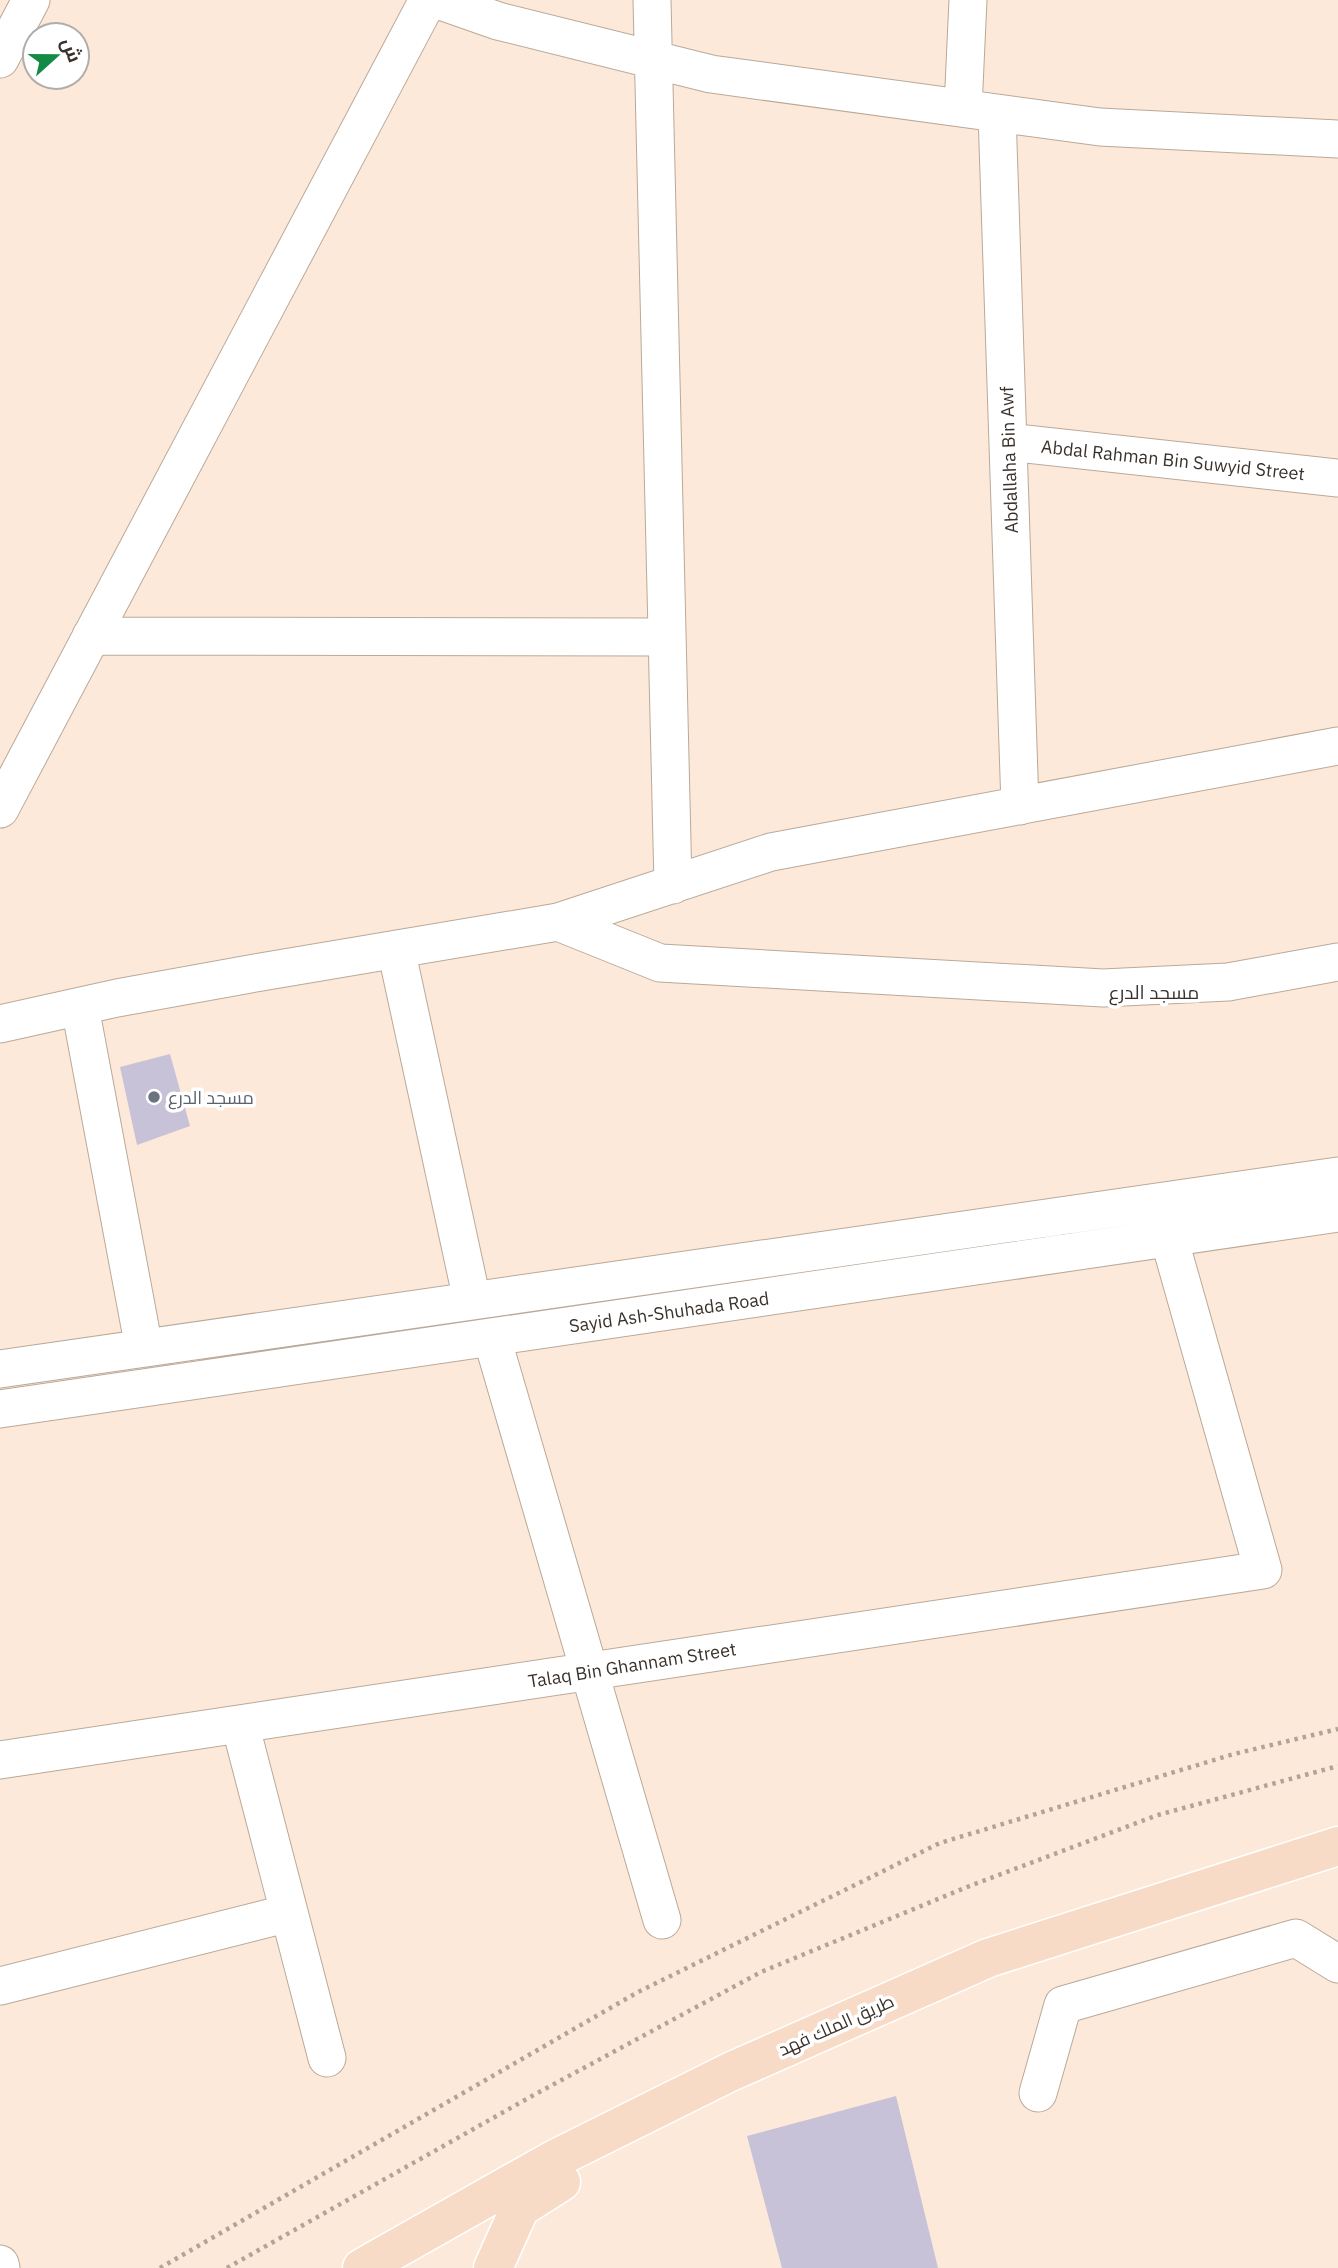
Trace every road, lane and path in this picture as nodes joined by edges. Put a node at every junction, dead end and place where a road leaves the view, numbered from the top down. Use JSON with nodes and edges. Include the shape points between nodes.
{"nodes":[{"id":1,"x":32,"y":0,"type":"edge"},
{"id":2,"x":428,"y":0,"type":"edge"},
{"id":3,"x":438,"y":0,"type":"edge"},
{"id":4,"x":652,"y":0,"type":"edge"},
{"id":5,"x":968,"y":0,"type":"edge"},
{"id":6,"x":0,"y":59,"type":"edge"},
{"id":7,"x":652,"y":59,"type":"junction"},
{"id":8,"x":980,"y":111,"type":"junction"},
{"id":9,"x":1338,"y":139,"type":"edge"},
{"id":10,"x":1008,"y":442,"type":"junction"},
{"id":11,"x":1338,"y":478,"type":"edge"},
{"id":12,"x":91,"y":636,"type":"junction"},
{"id":13,"x":667,"y":637,"type":"junction"},
{"id":14,"x":1338,"y":746,"type":"edge"},
{"id":15,"x":1020,"y":806,"type":"junction"},
{"id":16,"x":0,"y":809,"type":"edge"},
{"id":17,"x":673,"y":885,"type":"junction"},
{"id":18,"x":558,"y":922,"type":"junction"},
{"id":19,"x":396,"y":949,"type":"junction"},
{"id":20,"x":1338,"y":962,"type":"edge"},
{"id":21,"x":80,"y":1007,"type":"junction"},
{"id":22,"x":0,"y":1024,"type":"edge"},
{"id":23,"x":1338,"y":1176,"type":"edge"},
{"id":24,"x":1338,"y":1213,"type":"edge"},
{"id":25,"x":1169,"y":1238,"type":"junction"},
{"id":26,"x":472,"y":1300,"type":"junction"},
{"id":27,"x":492,"y":1338,"type":"junction"},
{"id":28,"x":144,"y":1348,"type":"junction"},
{"id":29,"x":0,"y":1368,"type":"edge"},
{"id":30,"x":0,"y":1409,"type":"edge"},
{"id":31,"x":589,"y":1671,"type":"junction"},
{"id":32,"x":240,"y":1724,"type":"junction"},
{"id":33,"x":1338,"y":1729,"type":"edge"},
{"id":34,"x":0,"y":1760,"type":"edge"},
{"id":35,"x":1338,"y":1766,"type":"edge"},
{"id":36,"x":1338,"y":1846,"type":"edge"},
{"id":37,"x":289,"y":1913,"type":"junction"},
{"id":38,"x":662,"y":1920,"type":"dead end"},
{"id":39,"x":1338,"y":1964,"type":"edge"},
{"id":40,"x":0,"y":1986,"type":"edge"},
{"id":41,"x":327,"y":2058,"type":"dead end"},
{"id":42,"x":730,"y":2072,"type":"junction"},
{"id":43,"x":1038,"y":2092,"type":"dead end"},
{"id":44,"x":160,"y":2268,"type":"edge"},
{"id":45,"x":227,"y":2268,"type":"edge"},
{"id":46,"x":362,"y":2268,"type":"edge"},
{"id":47,"x":494,"y":2268,"type":"edge"}],
"edges":[{"from":1,"to":6,"type":"street"},
{"from":2,"to":12,"type":"street"},
{"from":3,"to":7,"type":"street","via":[[499,21]]},
{"from":4,"to":7,"type":"street"},
{"from":5,"to":8,"type":"street","name":"Abdallaha Bin Awf"},
{"from":7,"to":8,"type":"street","via":[[711,74]]},
{"from":7,"to":13,"type":"street"},
{"from":8,"to":9,"type":"street","via":[[1100,127]]},
{"from":8,"to":10,"type":"street","name":"Abdallaha Bin Awf"},
{"from":10,"to":11,"type":"street","name":"Abdal Rahman Bin Suwyid Street"},
{"from":10,"to":15,"type":"street","name":"Abdallaha Bin Awf"},
{"from":12,"to":13,"type":"street"},
{"from":12,"to":16,"type":"street"},
{"from":13,"to":17,"type":"street"},
{"from":14,"to":15,"type":"street"},
{"from":15,"to":17,"type":"street","via":[[771,852]]},
{"from":17,"to":18,"type":"street"},
{"from":18,"to":19,"type":"street"},
{"from":18,"to":20,"type":"street","via":[[660,962],[1089,987],[1228,982]]},
{"from":19,"to":21,"type":"street"},
{"from":19,"to":26,"type":"street"},
{"from":21,"to":22,"type":"street"},
{"from":21,"to":28,"type":"street"},
{"from":23,"to":26,"type":"street"},
{"from":24,"to":25,"type":"street","name":"Sayid Ash-Shuhada Road"},
{"from":25,"to":27,"type":"street","name":"Sayid Ash-Shuhada Road"},
{"from":25,"to":31,"type":"street","name":"Talaq Bin Ghannam Street","via":[[1263,1570]]},
{"from":26,"to":28,"type":"street"},
{"from":27,"to":30,"type":"street","name":"Sayid Ash-Shuhada Road"},
{"from":27,"to":31,"type":"street"},
{"from":28,"to":29,"type":"street"},
{"from":31,"to":32,"type":"street","name":"Talaq Bin Ghannam Street"},
{"from":31,"to":38,"type":"street"},
{"from":32,"to":34,"type":"street","name":"Talaq Bin Ghannam Street"},
{"from":32,"to":37,"type":"street"},
{"from":33,"to":44,"type":"path","via":[[1234,1754],[940,1843],[639,1992]]},
{"from":35,"to":45,"type":"path","via":[[1158,1815],[761,1972]]},
{"from":36,"to":42,"type":"main road","name":"طريق الملك فهد","via":[[988,1958]]},
{"from":37,"to":40,"type":"street"},
{"from":37,"to":41,"type":"street"},
{"from":39,"to":43,"type":"street","via":[[1296,1938],[1063,2005]]},
{"from":42,"to":46,"type":"main road","name":"طريق الملك فهد","via":[[555,2159]]},
{"from":42,"to":47,"type":"main road","via":[[520,2208]]}]}
